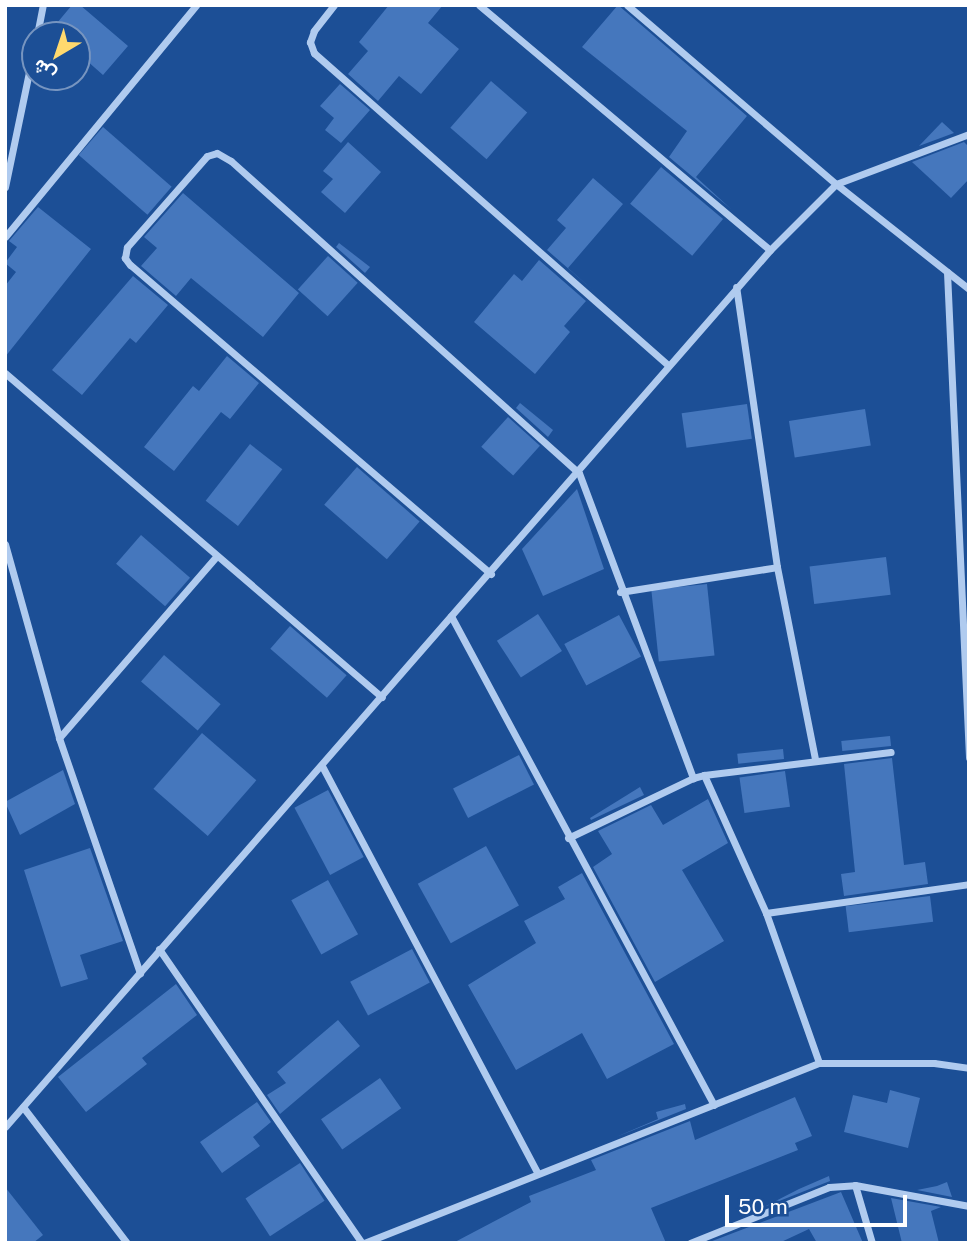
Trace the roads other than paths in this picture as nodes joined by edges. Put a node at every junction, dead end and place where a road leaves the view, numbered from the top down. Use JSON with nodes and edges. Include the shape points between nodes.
{"nodes":[{"id":1,"x":196,"y":5,"type":"edge"},
{"id":2,"x":334,"y":5,"type":"edge"},
{"id":3,"x":479,"y":5,"type":"edge"},
{"id":4,"x":627,"y":5,"type":"edge"},
{"id":5,"x":25,"y":91,"type":"edge"},
{"id":6,"x":969,"y":134,"type":"edge"},
{"id":7,"x":836,"y":184,"type":"junction"},
{"id":8,"x":5,"y":187,"type":"edge"},
{"id":9,"x":5,"y":237,"type":"edge"},
{"id":10,"x":770,"y":250,"type":"junction"},
{"id":11,"x":947,"y":272,"type":"junction"},
{"id":12,"x":736,"y":288,"type":"junction"},
{"id":13,"x":969,"y":289,"type":"edge"},
{"id":14,"x":668,"y":365,"type":"junction"},
{"id":15,"x":5,"y":373,"type":"edge"},
{"id":16,"x":579,"y":473,"type":"junction"},
{"id":17,"x":5,"y":544,"type":"edge"},
{"id":18,"x":215,"y":558,"type":"junction"},
{"id":19,"x":777,"y":567,"type":"junction"},
{"id":20,"x":491,"y":574,"type":"junction"},
{"id":21,"x":620,"y":592,"type":"junction"},
{"id":22,"x":451,"y":616,"type":"junction"},
{"id":23,"x":382,"y":697,"type":"junction"},
{"id":24,"x":59,"y":738,"type":"junction"},
{"id":25,"x":891,"y":752,"type":"dead end"},
{"id":26,"x":969,"y":758,"type":"edge"},
{"id":27,"x":815,"y":759,"type":"junction"},
{"id":28,"x":322,"y":766,"type":"junction"},
{"id":29,"x":704,"y":775,"type":"junction"},
{"id":30,"x":693,"y":778,"type":"junction"},
{"id":31,"x":568,"y":838,"type":"junction"},
{"id":32,"x":969,"y":884,"type":"edge"},
{"id":33,"x":766,"y":913,"type":"junction"},
{"id":34,"x":159,"y":949,"type":"junction"},
{"id":35,"x":140,"y":973,"type":"junction"},
{"id":36,"x":818,"y":1063,"type":"junction"},
{"id":37,"x":969,"y":1068,"type":"edge"},
{"id":38,"x":713,"y":1105,"type":"junction"},
{"id":39,"x":23,"y":1107,"type":"junction"},
{"id":40,"x":5,"y":1127,"type":"edge"},
{"id":41,"x":537,"y":1172,"type":"junction"},
{"id":42,"x":855,"y":1185,"type":"junction"},
{"id":43,"x":969,"y":1206,"type":"edge"},
{"id":44,"x":127,"y":1243,"type":"edge"},
{"id":45,"x":363,"y":1243,"type":"edge"},
{"id":46,"x":690,"y":1243,"type":"edge"},
{"id":47,"x":872,"y":1243,"type":"edge"}],
"edges":[{"from":1,"to":9,"type":"street"},
{"from":2,"to":14,"type":"street","via":[[314,31],[310,42],[314,53]]},
{"from":3,"to":10,"type":"street"},
{"from":4,"to":7,"type":"street"},
{"from":5,"to":8,"type":"street"},
{"from":6,"to":7,"type":"street"},
{"from":7,"to":10,"type":"street"},
{"from":7,"to":11,"type":"street"},
{"from":10,"to":12,"type":"street"},
{"from":11,"to":13,"type":"street"},
{"from":11,"to":26,"type":"street"},
{"from":12,"to":14,"type":"street"},
{"from":12,"to":19,"type":"street"},
{"from":14,"to":16,"type":"street"},
{"from":15,"to":18,"type":"street"},
{"from":16,"to":20,"type":"street"},
{"from":16,"to":20,"type":"street","via":[[222,155],[204,158],[164,202],[127,247],[125,258],[130,265]]},
{"from":16,"to":21,"type":"street"},
{"from":17,"to":24,"type":"street"},
{"from":18,"to":23,"type":"street"},
{"from":18,"to":24,"type":"street"},
{"from":19,"to":21,"type":"street"},
{"from":19,"to":27,"type":"street"},
{"from":20,"to":22,"type":"street"},
{"from":21,"to":30,"type":"street"},
{"from":22,"to":23,"type":"street"},
{"from":22,"to":31,"type":"street"},
{"from":23,"to":28,"type":"street"},
{"from":24,"to":35,"type":"street"},
{"from":25,"to":27,"type":"street"},
{"from":27,"to":29,"type":"street"},
{"from":28,"to":34,"type":"street"},
{"from":28,"to":41,"type":"street"},
{"from":29,"to":30,"type":"street"},
{"from":29,"to":33,"type":"street"},
{"from":30,"to":31,"type":"street"},
{"from":31,"to":38,"type":"street"},
{"from":32,"to":33,"type":"street"},
{"from":33,"to":36,"type":"street"},
{"from":34,"to":35,"type":"street"},
{"from":34,"to":45,"type":"street"},
{"from":35,"to":39,"type":"street"},
{"from":36,"to":37,"type":"street","via":[[934,1063]]},
{"from":36,"to":38,"type":"street"},
{"from":38,"to":41,"type":"street"},
{"from":39,"to":40,"type":"street"},
{"from":39,"to":44,"type":"street"},
{"from":41,"to":45,"type":"street"},
{"from":42,"to":43,"type":"street"},
{"from":42,"to":46,"type":"street","via":[[805,1194]]},
{"from":42,"to":47,"type":"street"}]}
